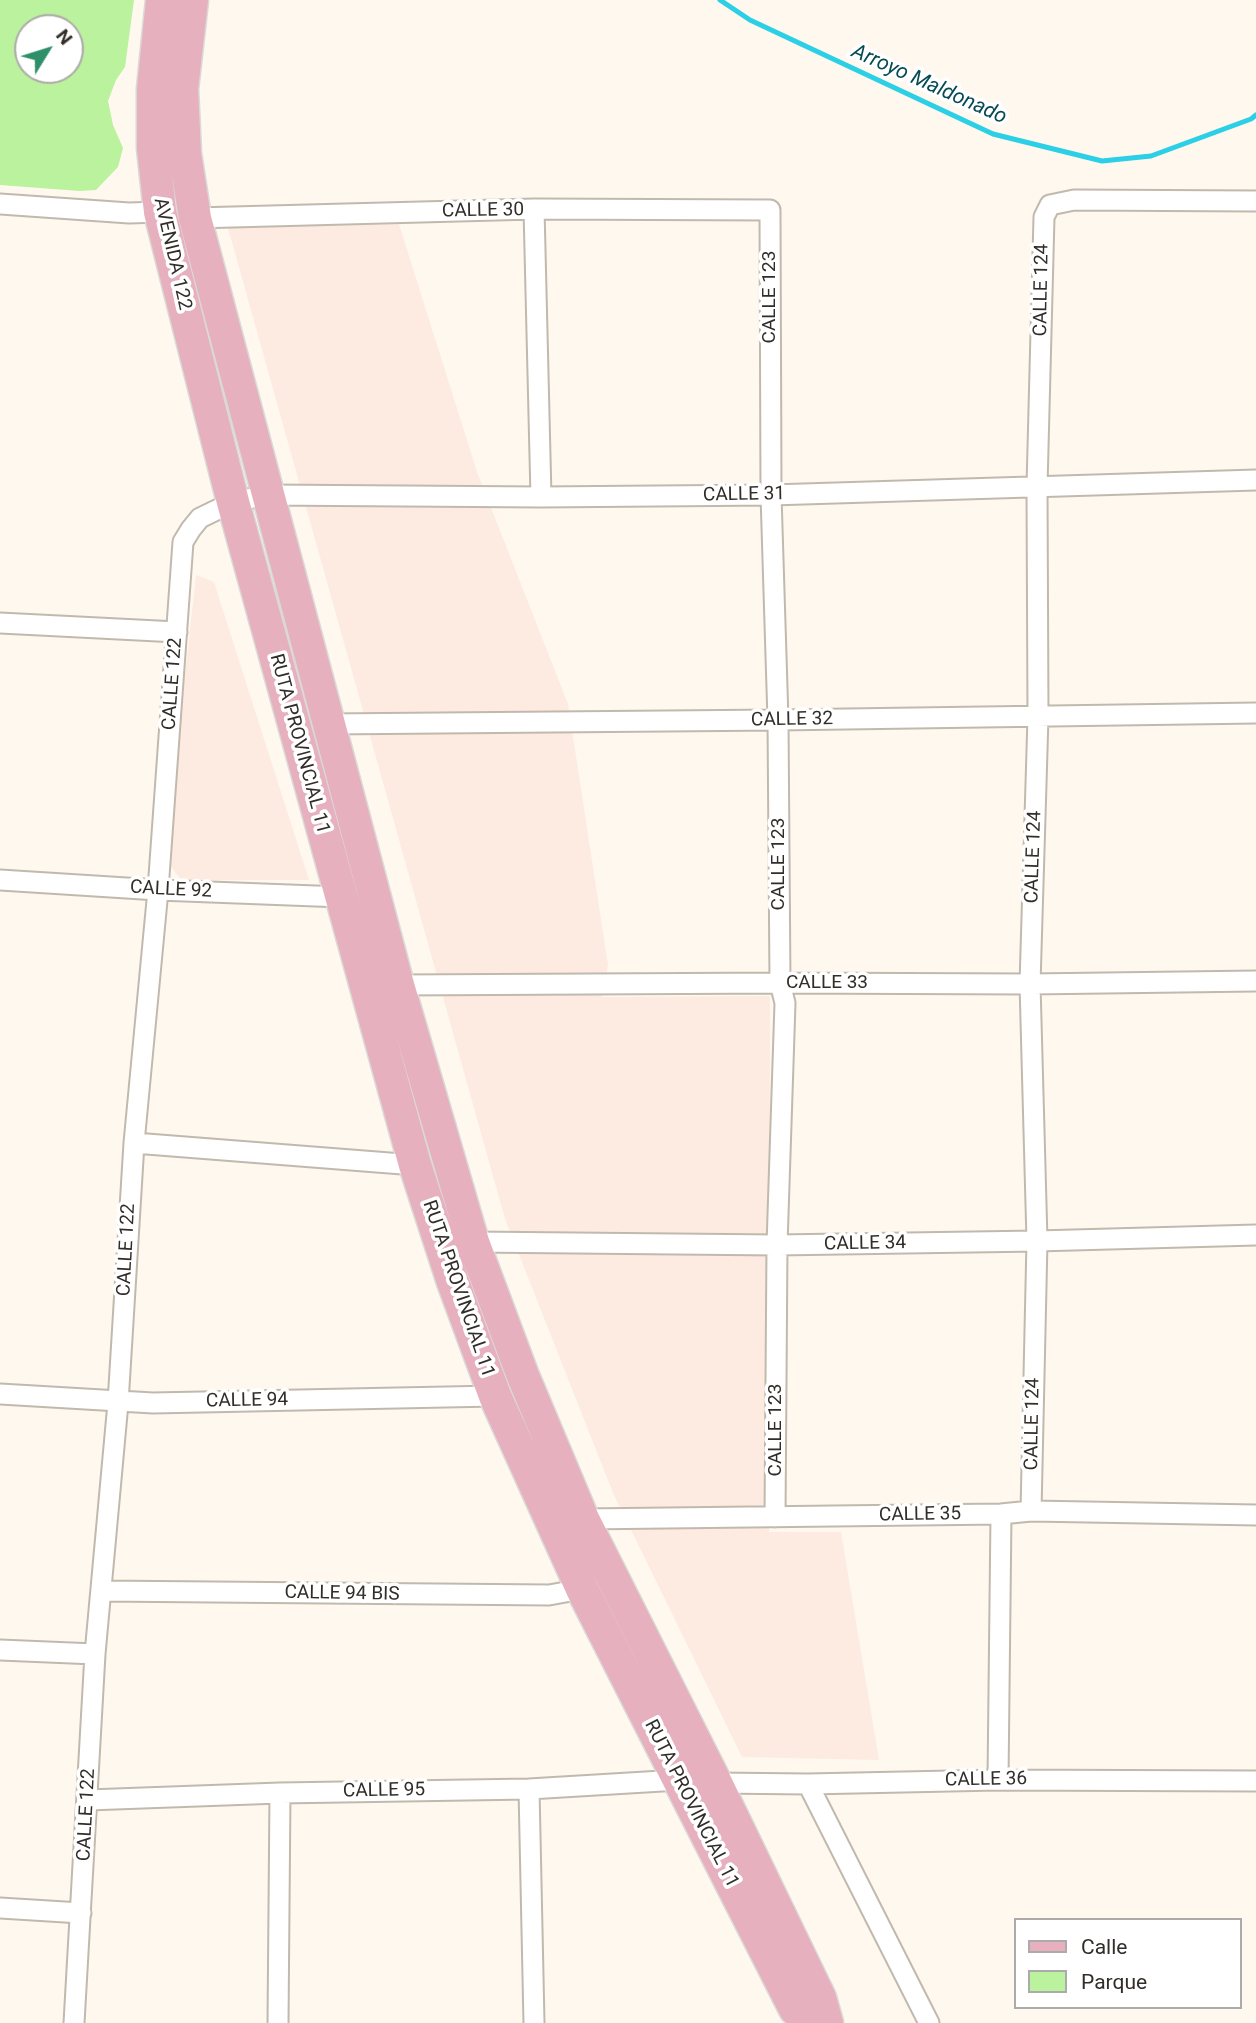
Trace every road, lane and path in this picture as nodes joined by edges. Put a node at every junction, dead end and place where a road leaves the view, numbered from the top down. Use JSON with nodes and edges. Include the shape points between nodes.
{"nodes":[{"id":1,"x":162,"y":0,"type":"edge"},
{"id":2,"x":192,"y":0,"type":"edge"},
{"id":3,"x":1256,"y":201,"type":"edge"},
{"id":4,"x":0,"y":204,"type":"edge"},
{"id":5,"x":534,"y":209,"type":"junction"},
{"id":6,"x":770,"y":210,"type":"joint"},
{"id":7,"x":160,"y":212,"type":"junction"},
{"id":8,"x":195,"y":218,"type":"junction"},
{"id":9,"x":1256,"y":480,"type":"edge"},
{"id":10,"x":1037,"y":486,"type":"junction"},
{"id":11,"x":267,"y":495,"type":"junction"},
{"id":12,"x":771,"y":495,"type":"junction"},
{"id":13,"x":541,"y":496,"type":"junction"},
{"id":14,"x":233,"y":502,"type":"junction"},
{"id":15,"x":0,"y":623,"type":"edge"},
{"id":16,"x":177,"y":632,"type":"junction"},
{"id":17,"x":1256,"y":713,"type":"edge"},
{"id":18,"x":1038,"y":717,"type":"junction"},
{"id":19,"x":778,"y":720,"type":"junction"},
{"id":20,"x":328,"y":724,"type":"junction"},
{"id":21,"x":0,"y":880,"type":"edge"},
{"id":22,"x":158,"y":890,"type":"junction"},
{"id":23,"x":342,"y":897,"type":"junction"},
{"id":24,"x":1256,"y":981,"type":"edge"},
{"id":25,"x":780,"y":983,"type":"junction"},
{"id":26,"x":1030,"y":984,"type":"junction"},
{"id":27,"x":398,"y":985,"type":"junction"},
{"id":28,"x":134,"y":1143,"type":"junction"},
{"id":29,"x":415,"y":1165,"type":"junction"},
{"id":30,"x":1256,"y":1235,"type":"edge"},
{"id":31,"x":473,"y":1241,"type":"junction"},
{"id":32,"x":1037,"y":1241,"type":"junction"},
{"id":33,"x":777,"y":1245,"type":"junction"},
{"id":34,"x":0,"y":1394,"type":"edge"},
{"id":35,"x":495,"y":1396,"type":"junction"},
{"id":36,"x":118,"y":1403,"type":"junction"},
{"id":37,"x":1031,"y":1511,"type":"junction"},
{"id":38,"x":1001,"y":1514,"type":"junction"},
{"id":39,"x":1256,"y":1515,"type":"edge"},
{"id":40,"x":775,"y":1517,"type":"junction"},
{"id":41,"x":583,"y":1519,"type":"junction"},
{"id":42,"x":582,"y":1590,"type":"junction"},
{"id":43,"x":102,"y":1591,"type":"junction"},
{"id":44,"x":0,"y":1650,"type":"edge"},
{"id":45,"x":95,"y":1654,"type":"junction"},
{"id":46,"x":679,"y":1780,"type":"junction"},
{"id":47,"x":998,"y":1780,"type":"junction"},
{"id":48,"x":1256,"y":1781,"type":"edge"},
{"id":49,"x":716,"y":1783,"type":"junction"},
{"id":50,"x":808,"y":1784,"type":"junction"},
{"id":51,"x":529,"y":1788,"type":"junction"},
{"id":52,"x":279,"y":1793,"type":"junction"},
{"id":53,"x":88,"y":1800,"type":"junction"},
{"id":54,"x":0,"y":1908,"type":"edge"},
{"id":55,"x":81,"y":1913,"type":"junction"},
{"id":56,"x":74,"y":2023,"type":"edge"},
{"id":57,"x":278,"y":2023,"type":"edge"},
{"id":58,"x":534,"y":2023,"type":"edge"},
{"id":59,"x":811,"y":2023,"type":"edge"},
{"id":60,"x":827,"y":2023,"type":"edge"},
{"id":61,"x":929,"y":2023,"type":"edge"}],
"edges":[{"from":1,"to":7,"type":"main road","name":"AVENIDA 122","via":[[153,89]]},
{"from":2,"to":8,"type":"main road","name":"AVENIDA 122","via":[[182,89],[185,154]]},
{"from":3,"to":10,"type":"street","name":"CALLE 124","via":[[1074,200],[1050,205],[1044,217]]},
{"from":4,"to":7,"type":"street"},
{"from":5,"to":6,"type":"street","name":"CALLE 30"},
{"from":5,"to":8,"type":"street","name":"CALLE 30"},
{"from":5,"to":13,"type":"street"},
{"from":6,"to":12,"type":"street","name":"CALLE 123"},
{"from":7,"to":14,"type":"main road","name":"AVENIDA 122"},
{"from":8,"to":11,"type":"main road","name":"AVENIDA 122"},
{"from":9,"to":10,"type":"street","name":"CALLE 31"},
{"from":10,"to":12,"type":"street","name":"CALLE 31"},
{"from":10,"to":18,"type":"street","name":"CALLE 124"},
{"from":11,"to":13,"type":"street","name":"CALLE 31"},
{"from":11,"to":14,"type":"street","name":"CALLE 31"},
{"from":11,"to":20,"type":"main road","name":"RUTA PROVINCIAL 11"},
{"from":12,"to":13,"type":"street","name":"CALLE 31"},
{"from":12,"to":19,"type":"street","name":"CALLE 123"},
{"from":14,"to":16,"type":"street","name":"CALLE 122","via":[[200,518],[183,542]]},
{"from":14,"to":23,"type":"main road","name":"RUTA PROVINCIAL 11"},
{"from":15,"to":16,"type":"street"},
{"from":16,"to":22,"type":"street","name":"CALLE 122"},
{"from":17,"to":18,"type":"street","name":"CALLE 32"},
{"from":18,"to":19,"type":"street","name":"CALLE 32"},
{"from":18,"to":26,"type":"street","name":"CALLE 124"},
{"from":19,"to":20,"type":"street","name":"CALLE 32"},
{"from":19,"to":25,"type":"street","name":"CALLE 123"},
{"from":20,"to":27,"type":"main road","name":"RUTA PROVINCIAL 11"},
{"from":21,"to":22,"type":"street","name":"CALLE 92"},
{"from":22,"to":23,"type":"street","name":"CALLE 92"},
{"from":22,"to":28,"type":"street","name":"CALLE 122"},
{"from":23,"to":29,"type":"main road","name":"RUTA PROVINCIAL 11"},
{"from":24,"to":26,"type":"street","name":"CALLE 33"},
{"from":25,"to":26,"type":"street","name":"CALLE 33"},
{"from":25,"to":27,"type":"street","name":"CALLE 33"},
{"from":25,"to":33,"type":"street","name":"CALLE 123","via":[[785,1003]]},
{"from":26,"to":32,"type":"street","name":"CALLE 124"},
{"from":27,"to":31,"type":"main road","name":"RUTA PROVINCIAL 11"},
{"from":28,"to":29,"type":"street"},
{"from":28,"to":36,"type":"street","name":"CALLE 122"},
{"from":29,"to":35,"type":"main road","name":"RUTA PROVINCIAL 11"},
{"from":30,"to":32,"type":"street","name":"CALLE 34"},
{"from":31,"to":33,"type":"street","name":"CALLE 34"},
{"from":31,"to":41,"type":"main road","name":"RUTA PROVINCIAL 11"},
{"from":32,"to":33,"type":"street","name":"CALLE 34"},
{"from":32,"to":37,"type":"street","name":"CALLE 124"},
{"from":33,"to":40,"type":"street","name":"CALLE 123"},
{"from":34,"to":36,"type":"street","name":"CALLE 94"},
{"from":35,"to":36,"type":"street","name":"CALLE 94"},
{"from":35,"to":42,"type":"main road","name":"RUTA PROVINCIAL 11"},
{"from":36,"to":43,"type":"street","name":"CALLE 122"},
{"from":37,"to":38,"type":"street","name":"CALLE 35"},
{"from":37,"to":39,"type":"street","name":"CALLE 35"},
{"from":38,"to":40,"type":"street","name":"CALLE 35"},
{"from":38,"to":47,"type":"street"},
{"from":40,"to":41,"type":"street","name":"CALLE 35"},
{"from":41,"to":49,"type":"main road","name":"RUTA PROVINCIAL 11"},
{"from":42,"to":43,"type":"street","name":"CALLE 94 BIS","via":[[549,1595]]},
{"from":42,"to":46,"type":"main road","name":"RUTA PROVINCIAL 11"},
{"from":43,"to":45,"type":"street","name":"CALLE 122"},
{"from":44,"to":45,"type":"street"},
{"from":45,"to":53,"type":"street","name":"CALLE 122"},
{"from":46,"to":51,"type":"street","name":"CALLE 95"},
{"from":46,"to":59,"type":"main road","name":"RUTA PROVINCIAL 11","via":[[795,2009]]},
{"from":47,"to":48,"type":"street","name":"CALLE 36"},
{"from":47,"to":50,"type":"street","name":"CALLE 36"},
{"from":49,"to":50,"type":"street","name":"CALLE 36"},
{"from":49,"to":60,"type":"main road","name":"RUTA PROVINCIAL 11","via":[[820,1998]]},
{"from":50,"to":61,"type":"street"},
{"from":51,"to":52,"type":"street","name":"CALLE 95"},
{"from":51,"to":58,"type":"street"},
{"from":52,"to":53,"type":"street","name":"CALLE 95"},
{"from":52,"to":57,"type":"street"},
{"from":53,"to":55,"type":"street","name":"CALLE 122"},
{"from":54,"to":55,"type":"street"},
{"from":55,"to":56,"type":"street","name":"CALLE 122"}]}
